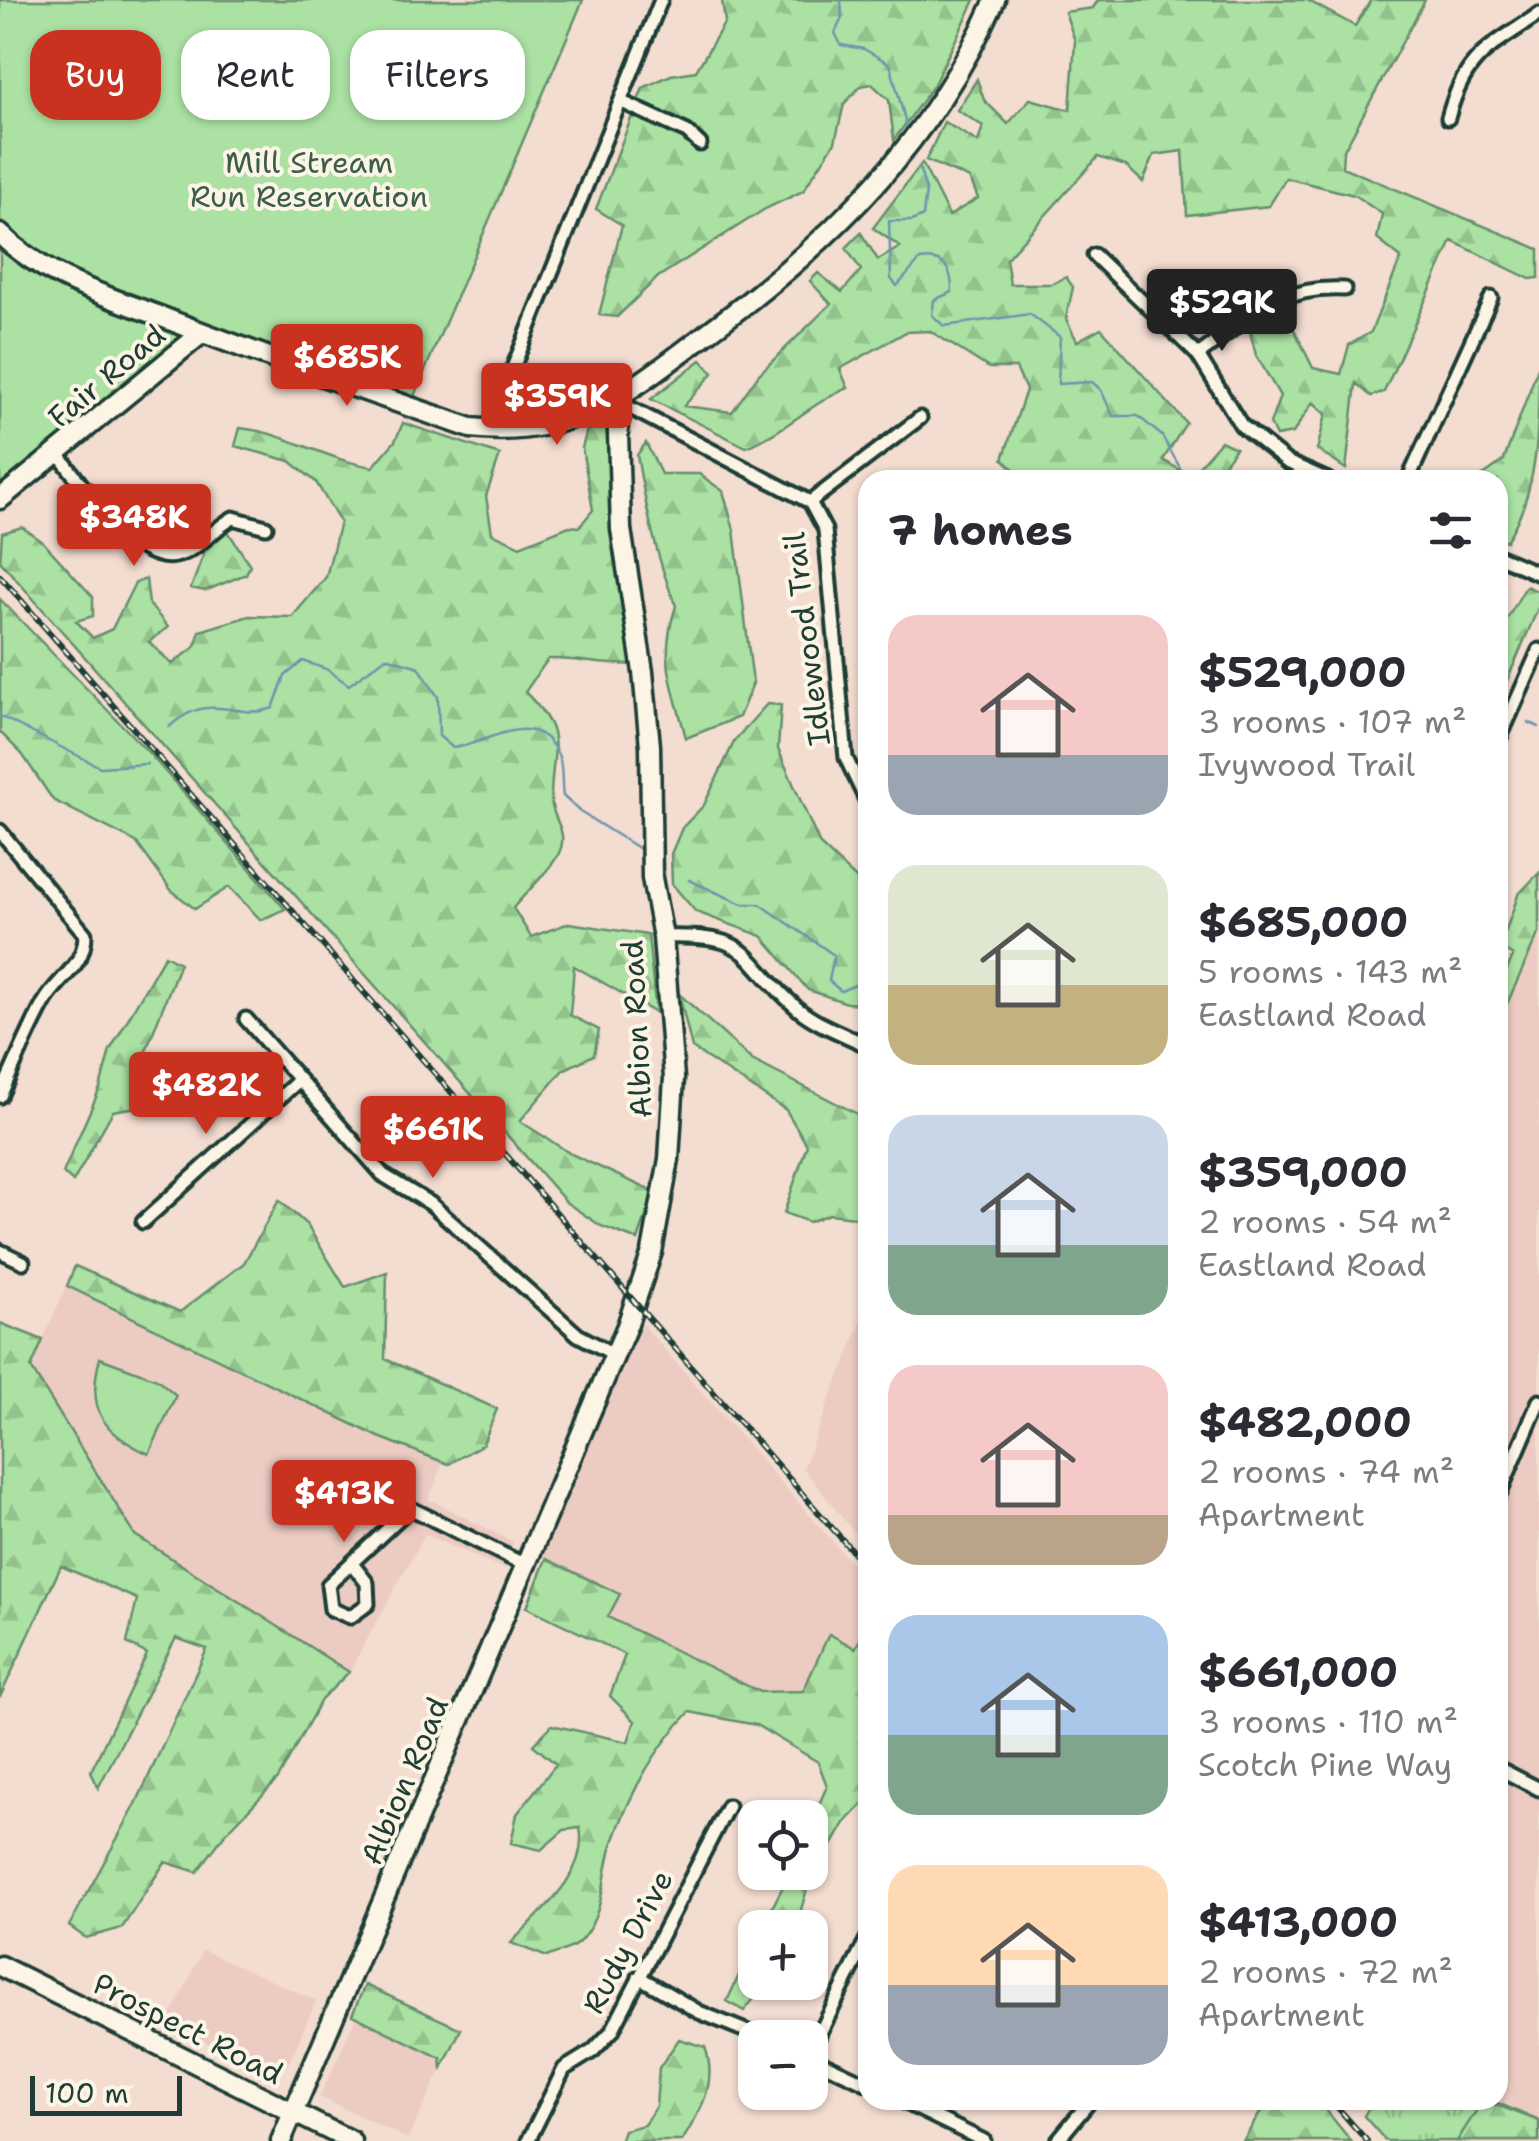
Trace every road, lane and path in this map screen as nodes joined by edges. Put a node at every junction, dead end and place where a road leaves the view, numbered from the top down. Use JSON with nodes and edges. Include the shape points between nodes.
{"nodes":[{"id":1,"x":661,"y":0,"type":"edge"},
{"id":2,"x":994,"y":0,"type":"edge"},
{"id":3,"x":1539,"y":14,"type":"edge"},
{"id":4,"x":622,"y":102,"type":"junction"},
{"id":5,"x":1448,"y":118,"type":"dead end"},
{"id":6,"x":700,"y":144,"type":"dead end"},
{"id":7,"x":0,"y":234,"type":"edge"},
{"id":8,"x":1094,"y":255,"type":"dead end"},
{"id":9,"x":1345,"y":288,"type":"dead end"},
{"id":10,"x":1491,"y":298,"type":"dead end"},
{"id":11,"x":202,"y":333,"type":"junction"},
{"id":12,"x":1198,"y":354,"type":"junction"},
{"id":13,"x":617,"y":400,"type":"junction"},
{"id":14,"x":920,"y":418,"type":"dead end"},
{"id":15,"x":488,"y":430,"type":"junction"},
{"id":16,"x":57,"y":453,"type":"junction"},
{"id":17,"x":1305,"y":470,"type":"edge"},
{"id":18,"x":1413,"y":470,"type":"edge"},
{"id":19,"x":0,"y":500,"type":"edge"},
{"id":20,"x":810,"y":502,"type":"junction"},
{"id":21,"x":266,"y":527,"type":"dead end"},
{"id":22,"x":1508,"y":560,"type":"edge"},
{"id":23,"x":1539,"y":574,"type":"edge"},
{"id":24,"x":1539,"y":650,"type":"edge"},
{"id":25,"x":1508,"y":720,"type":"edge"},
{"id":26,"x":858,"y":783,"type":"edge"},
{"id":27,"x":0,"y":832,"type":"edge"},
{"id":28,"x":663,"y":938,"type":"junction"},
{"id":29,"x":246,"y":1019,"type":"dead end"},
{"id":30,"x":858,"y":1041,"type":"edge"},
{"id":31,"x":297,"y":1082,"type":"junction"},
{"id":32,"x":0,"y":1096,"type":"edge"},
{"id":33,"x":143,"y":1222,"type":"dead end"},
{"id":34,"x":0,"y":1251,"type":"edge"},
{"id":35,"x":23,"y":1262,"type":"dead end"},
{"id":36,"x":615,"y":1355,"type":"junction"},
{"id":37,"x":1539,"y":1401,"type":"edge"},
{"id":38,"x":1508,"y":1474,"type":"edge"},
{"id":39,"x":353,"y":1565,"type":"junction"},
{"id":40,"x":527,"y":1566,"type":"junction"},
{"id":41,"x":1508,"y":1773,"type":"edge"},
{"id":42,"x":1539,"y":1789,"type":"edge"},
{"id":43,"x":728,"y":1806,"type":"dead end"},
{"id":44,"x":858,"y":1957,"type":"edge"},
{"id":45,"x":0,"y":1966,"type":"edge"},
{"id":46,"x":639,"y":1977,"type":"junction"},
{"id":47,"x":827,"y":2020,"type":"edge"},
{"id":48,"x":738,"y":2028,"type":"edge"},
{"id":49,"x":828,"y":2064,"type":"edge"},
{"id":50,"x":858,"y":2079,"type":"edge"},
{"id":51,"x":920,"y":2110,"type":"edge"},
{"id":52,"x":1083,"y":2110,"type":"edge"},
{"id":53,"x":294,"y":2112,"type":"junction"},
{"id":54,"x":280,"y":2141,"type":"edge"},
{"id":55,"x":351,"y":2141,"type":"edge"},
{"id":56,"x":528,"y":2141,"type":"edge"},
{"id":57,"x":984,"y":2141,"type":"edge"},
{"id":58,"x":1057,"y":2141,"type":"edge"}],
"edges":[{"from":1,"to":4,"type":"street"},
{"from":2,"to":13,"type":"street","via":[[939,106],[852,214],[773,284]]},
{"from":3,"to":5,"type":"street","via":[[1472,60]]},
{"from":4,"to":6,"type":"street"},
{"from":4,"to":15,"type":"street"},
{"from":7,"to":11,"type":"street","via":[[28,260],[68,281]]},
{"from":8,"to":12,"type":"street"},
{"from":9,"to":12,"type":"street","via":[[1308,287],[1277,299]]},
{"from":10,"to":18,"type":"street"},
{"from":11,"to":15,"type":"street"},
{"from":11,"to":16,"type":"street","name":"Fair Road"},
{"from":12,"to":17,"type":"street","via":[[1241,425]]},
{"from":13,"to":15,"type":"street","via":[[542,428]]},
{"from":13,"to":20,"type":"street","name":"Idlewood Trail"},
{"from":13,"to":28,"type":"street","name":"Albion Road","via":[[621,529],[643,672],[652,878]]},
{"from":14,"to":20,"type":"street"},
{"from":16,"to":19,"type":"street","name":"Fair Road"},
{"from":16,"to":21,"type":"street","via":[[136,547],[156,557],[195,548],[233,518]]},
{"from":20,"to":26,"type":"street","name":"Idlewood Trail","via":[[825,530],[846,758]]},
{"from":22,"to":23,"type":"street"},
{"from":24,"to":25,"type":"street"},
{"from":27,"to":32,"type":"street","via":[[84,934],[85,947],[47,997]]},
{"from":28,"to":30,"type":"street","via":[[706,936],[736,944],[801,1012]]},
{"from":28,"to":36,"type":"street","name":"Albion Road","via":[[674,1078],[669,1159],[652,1252]]},
{"from":29,"to":31,"type":"street"},
{"from":31,"to":33,"type":"street"},
{"from":31,"to":36,"type":"street","via":[[383,1175],[431,1204],[578,1335]]},
{"from":34,"to":35,"type":"street"},
{"from":36,"to":40,"type":"street","name":"Albion Road"},
{"from":37,"to":38,"type":"street"},
{"from":39,"to":39,"type":"street","via":[[328,1585],[326,1598],[350,1617],[368,1604],[370,1592]]},
{"from":39,"to":40,"type":"street","via":[[410,1508]]},
{"from":40,"to":53,"type":"street","name":"Albion Road"},
{"from":41,"to":42,"type":"street"},
{"from":43,"to":46,"type":"street","name":"Rudy Drive"},
{"from":44,"to":47,"type":"street"},
{"from":45,"to":53,"type":"street","name":"Prospect Road"},
{"from":46,"to":48,"type":"street"},
{"from":46,"to":56,"type":"street","name":"Rudy Drive","via":[[612,2031],[564,2068]]},
{"from":49,"to":50,"type":"street"},
{"from":51,"to":57,"type":"street"},
{"from":52,"to":58,"type":"street"},
{"from":53,"to":54,"type":"street","name":"Albion Road"},
{"from":53,"to":55,"type":"street","name":"Prospect Road"}]}
